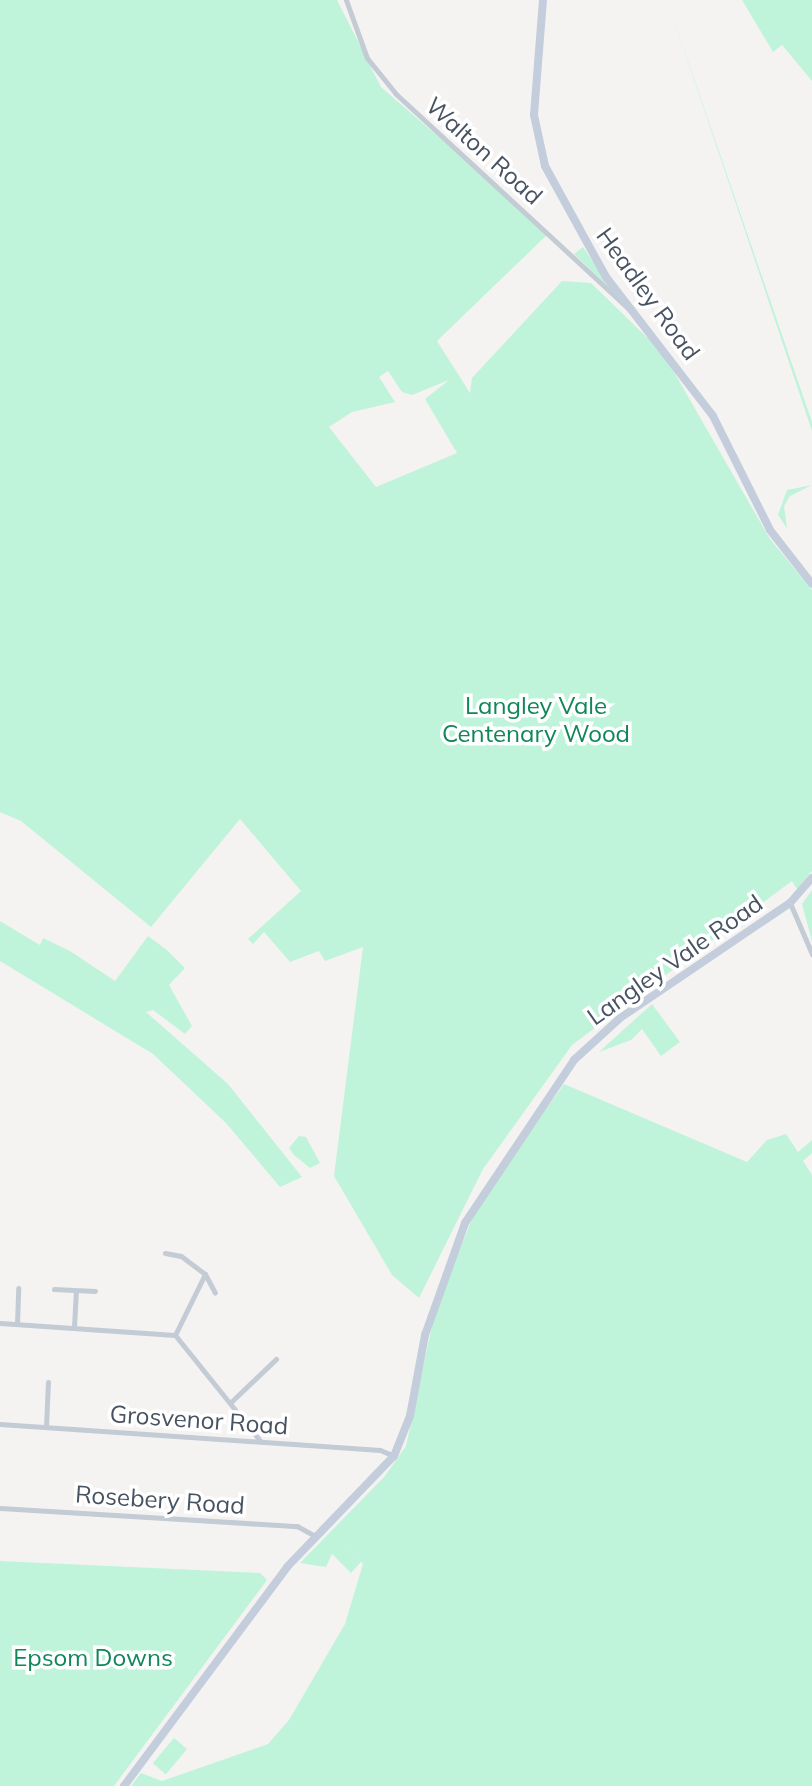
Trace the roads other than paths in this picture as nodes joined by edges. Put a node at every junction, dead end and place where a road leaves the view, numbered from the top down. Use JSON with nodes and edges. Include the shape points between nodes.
{"nodes":[{"id":1,"x":346,"y":0,"type":"edge"},
{"id":2,"x":543,"y":0,"type":"edge"},
{"id":3,"x":628,"y":307,"type":"junction"},
{"id":4,"x":812,"y":584,"type":"edge"},
{"id":5,"x":812,"y":878,"type":"edge"},
{"id":6,"x":790,"y":903,"type":"junction"},
{"id":7,"x":812,"y":954,"type":"edge"},
{"id":8,"x":165,"y":1253,"type":"dead end"},
{"id":9,"x":205,"y":1274,"type":"junction"},
{"id":10,"x":18,"y":1288,"type":"dead end"},
{"id":11,"x":54,"y":1289,"type":"dead end"},
{"id":12,"x":76,"y":1290,"type":"junction"},
{"id":13,"x":95,"y":1291,"type":"dead end"},
{"id":14,"x":215,"y":1293,"type":"dead end"},
{"id":15,"x":0,"y":1323,"type":"edge"},
{"id":16,"x":17,"y":1324,"type":"junction"},
{"id":17,"x":74,"y":1326,"type":"junction"},
{"id":18,"x":175,"y":1335,"type":"junction"},
{"id":19,"x":275,"y":1359,"type":"dead end"},
{"id":20,"x":48,"y":1382,"type":"dead end"},
{"id":21,"x":232,"y":1401,"type":"junction"},
{"id":22,"x":0,"y":1424,"type":"edge"},
{"id":23,"x":46,"y":1427,"type":"junction"},
{"id":24,"x":261,"y":1442,"type":"junction"},
{"id":25,"x":394,"y":1456,"type":"junction"},
{"id":26,"x":0,"y":1508,"type":"edge"},
{"id":27,"x":315,"y":1536,"type":"junction"},
{"id":28,"x":124,"y":1786,"type":"edge"}],
"edges":[{"from":1,"to":3,"type":"street","name":"Walton Road","via":[[368,58],[396,94]]},
{"from":2,"to":3,"type":"street","name":"Headley Road","via":[[538,143],[576,226]]},
{"from":3,"to":4,"type":"street","name":"Headley Road","via":[[713,415],[770,530]]},
{"from":5,"to":6,"type":"street","name":"Langley Vale Road"},
{"from":6,"to":7,"type":"street"},
{"from":6,"to":25,"type":"street","name":"Langley Vale Road","via":[[601,1032],[532,1119],[457,1243]]},
{"from":8,"to":9,"type":"street","via":[[181,1256]]},
{"from":9,"to":14,"type":"street"},
{"from":9,"to":18,"type":"street"},
{"from":10,"to":16,"type":"street"},
{"from":11,"to":12,"type":"street"},
{"from":12,"to":13,"type":"street"},
{"from":12,"to":17,"type":"street"},
{"from":15,"to":16,"type":"street"},
{"from":16,"to":17,"type":"street"},
{"from":17,"to":18,"type":"street"},
{"from":18,"to":21,"type":"street"},
{"from":19,"to":21,"type":"street"},
{"from":20,"to":23,"type":"street"},
{"from":21,"to":24,"type":"street"},
{"from":22,"to":23,"type":"street","name":"Grosvenor Road"},
{"from":23,"to":24,"type":"street","name":"Grosvenor Road"},
{"from":24,"to":25,"type":"street","name":"Grosvenor Road"},
{"from":25,"to":27,"type":"street","name":"Langley Vale Road"},
{"from":26,"to":27,"type":"street","name":"Rosebery Road","via":[[296,1526]]},
{"from":27,"to":28,"type":"street","name":"Langley Vale Road"}]}
